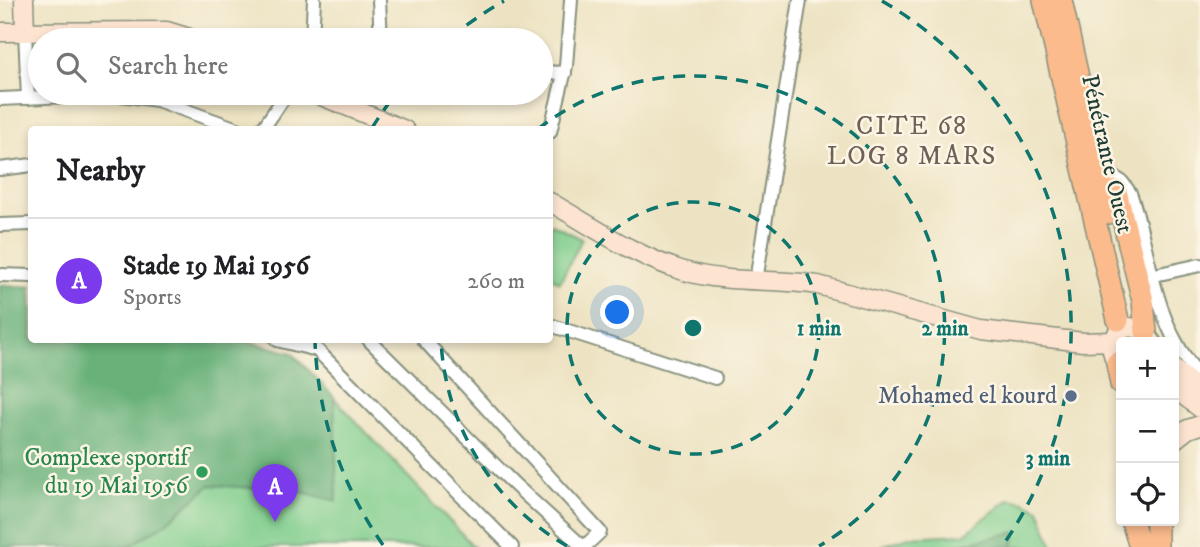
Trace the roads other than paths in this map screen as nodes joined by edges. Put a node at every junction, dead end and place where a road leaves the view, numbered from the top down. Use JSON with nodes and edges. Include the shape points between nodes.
{"nodes":[{"id":1,"x":24,"y":0,"type":"edge"},
{"id":2,"x":314,"y":0,"type":"edge"},
{"id":3,"x":379,"y":0,"type":"edge"},
{"id":4,"x":571,"y":0,"type":"edge"},
{"id":5,"x":800,"y":0,"type":"edge"},
{"id":6,"x":1044,"y":0,"type":"edge"},
{"id":7,"x":1061,"y":0,"type":"edge"},
{"id":8,"x":313,"y":28,"type":"edge"},
{"id":9,"x":380,"y":28,"type":"edge"},
{"id":10,"x":0,"y":32,"type":"edge"},
{"id":11,"x":25,"y":32,"type":"junction"},
{"id":12,"x":28,"y":32,"type":"edge"},
{"id":13,"x":553,"y":72,"type":"edge"},
{"id":14,"x":565,"y":72,"type":"junction"},
{"id":15,"x":28,"y":82,"type":"edge"},
{"id":16,"x":28,"y":98,"type":"edge"},
{"id":17,"x":0,"y":99,"type":"edge"},
{"id":18,"x":171,"y":105,"type":"edge"},
{"id":19,"x":279,"y":105,"type":"edge"},
{"id":20,"x":344,"y":105,"type":"edge"},
{"id":21,"x":229,"y":126,"type":"edge"},
{"id":22,"x":265,"y":126,"type":"edge"},
{"id":23,"x":395,"y":126,"type":"edge"},
{"id":24,"x":552,"y":126,"type":"edge"},
{"id":25,"x":1082,"y":131,"type":"junction"},
{"id":26,"x":28,"y":166,"type":"edge"},
{"id":27,"x":0,"y":169,"type":"edge"},
{"id":28,"x":1111,"y":175,"type":"junction"},
{"id":29,"x":553,"y":204,"type":"edge"},
{"id":30,"x":28,"y":224,"type":"edge"},
{"id":31,"x":0,"y":225,"type":"edge"},
{"id":32,"x":1200,"y":265,"type":"edge"},
{"id":33,"x":0,"y":275,"type":"edge"},
{"id":34,"x":28,"y":276,"type":"edge"},
{"id":35,"x":1150,"y":276,"type":"junction"},
{"id":36,"x":755,"y":281,"type":"junction"},
{"id":37,"x":553,"y":326,"type":"edge"},
{"id":38,"x":1124,"y":337,"type":"tunnel mouth"},
{"id":39,"x":1128,"y":337,"type":"tunnel mouth"},
{"id":40,"x":1116,"y":342,"type":"edge"},
{"id":41,"x":289,"y":343,"type":"edge"},
{"id":42,"x":372,"y":343,"type":"edge"},
{"id":43,"x":427,"y":343,"type":"edge"},
{"id":44,"x":1179,"y":373,"type":"edge"},
{"id":45,"x":1200,"y":376,"type":"edge"},
{"id":46,"x":715,"y":378,"type":"dead end"},
{"id":47,"x":1200,"y":391,"type":"edge"},
{"id":48,"x":1179,"y":392,"type":"edge"},
{"id":49,"x":1200,"y":408,"type":"edge"},
{"id":50,"x":1200,"y":425,"type":"edge"},
{"id":51,"x":1179,"y":436,"type":"edge"},
{"id":52,"x":1134,"y":526,"type":"edge"},
{"id":53,"x":1142,"y":526,"type":"edge"},
{"id":54,"x":1157,"y":526,"type":"edge"},
{"id":55,"x":512,"y":547,"type":"edge"},
{"id":56,"x":583,"y":547,"type":"edge"},
{"id":57,"x":1140,"y":547,"type":"edge"},
{"id":58,"x":1157,"y":547,"type":"edge"}],
"edges":[{"from":1,"to":11,"type":"main road"},
{"from":2,"to":8,"type":"street"},
{"from":3,"to":9,"type":"street"},
{"from":4,"to":14,"type":"street"},
{"from":5,"to":36,"type":"street"},
{"from":6,"to":25,"type":"highway","name":"Pénétrante Ouest"},
{"from":7,"to":25,"type":"highway","name":"Pénétrante Ouest"},
{"from":10,"to":11,"type":"main road"},
{"from":11,"to":12,"type":"main road"},
{"from":11,"to":15,"type":"street"},
{"from":13,"to":14,"type":"street"},
{"from":14,"to":24,"type":"street"},
{"from":16,"to":17,"type":"street"},
{"from":18,"to":21,"type":"street"},
{"from":19,"to":22,"type":"street"},
{"from":20,"to":23,"type":"main road"},
{"from":25,"to":28,"type":"highway"},
{"from":25,"to":38,"type":"highway","name":"Pénétrante Ouest"},
{"from":26,"to":27,"type":"street"},
{"from":28,"to":35,"type":"street","via":[[1130,193]]},
{"from":28,"to":39,"type":"highway","via":[[1144,309]]},
{"from":29,"to":36,"type":"main road","via":[[641,253],[684,271]]},
{"from":30,"to":31,"type":"street"},
{"from":32,"to":35,"type":"street"},
{"from":33,"to":34,"type":"street"},
{"from":35,"to":45,"type":"street","via":[[1171,336]]},
{"from":36,"to":40,"type":"main road","via":[[818,285],[981,330]]},
{"from":37,"to":46,"type":"street"},
{"from":41,"to":55,"type":"street","via":[[317,350]]},
{"from":42,"to":56,"type":"street"},
{"from":43,"to":56,"type":"street","via":[[600,532]]},
{"from":44,"to":47,"type":"main road"},
{"from":48,"to":49,"type":"main road"},
{"from":50,"to":51,"type":"main road"},
{"from":52,"to":57,"type":"highway"},
{"from":53,"to":57,"type":"highway"},
{"from":54,"to":58,"type":"highway"}]}
